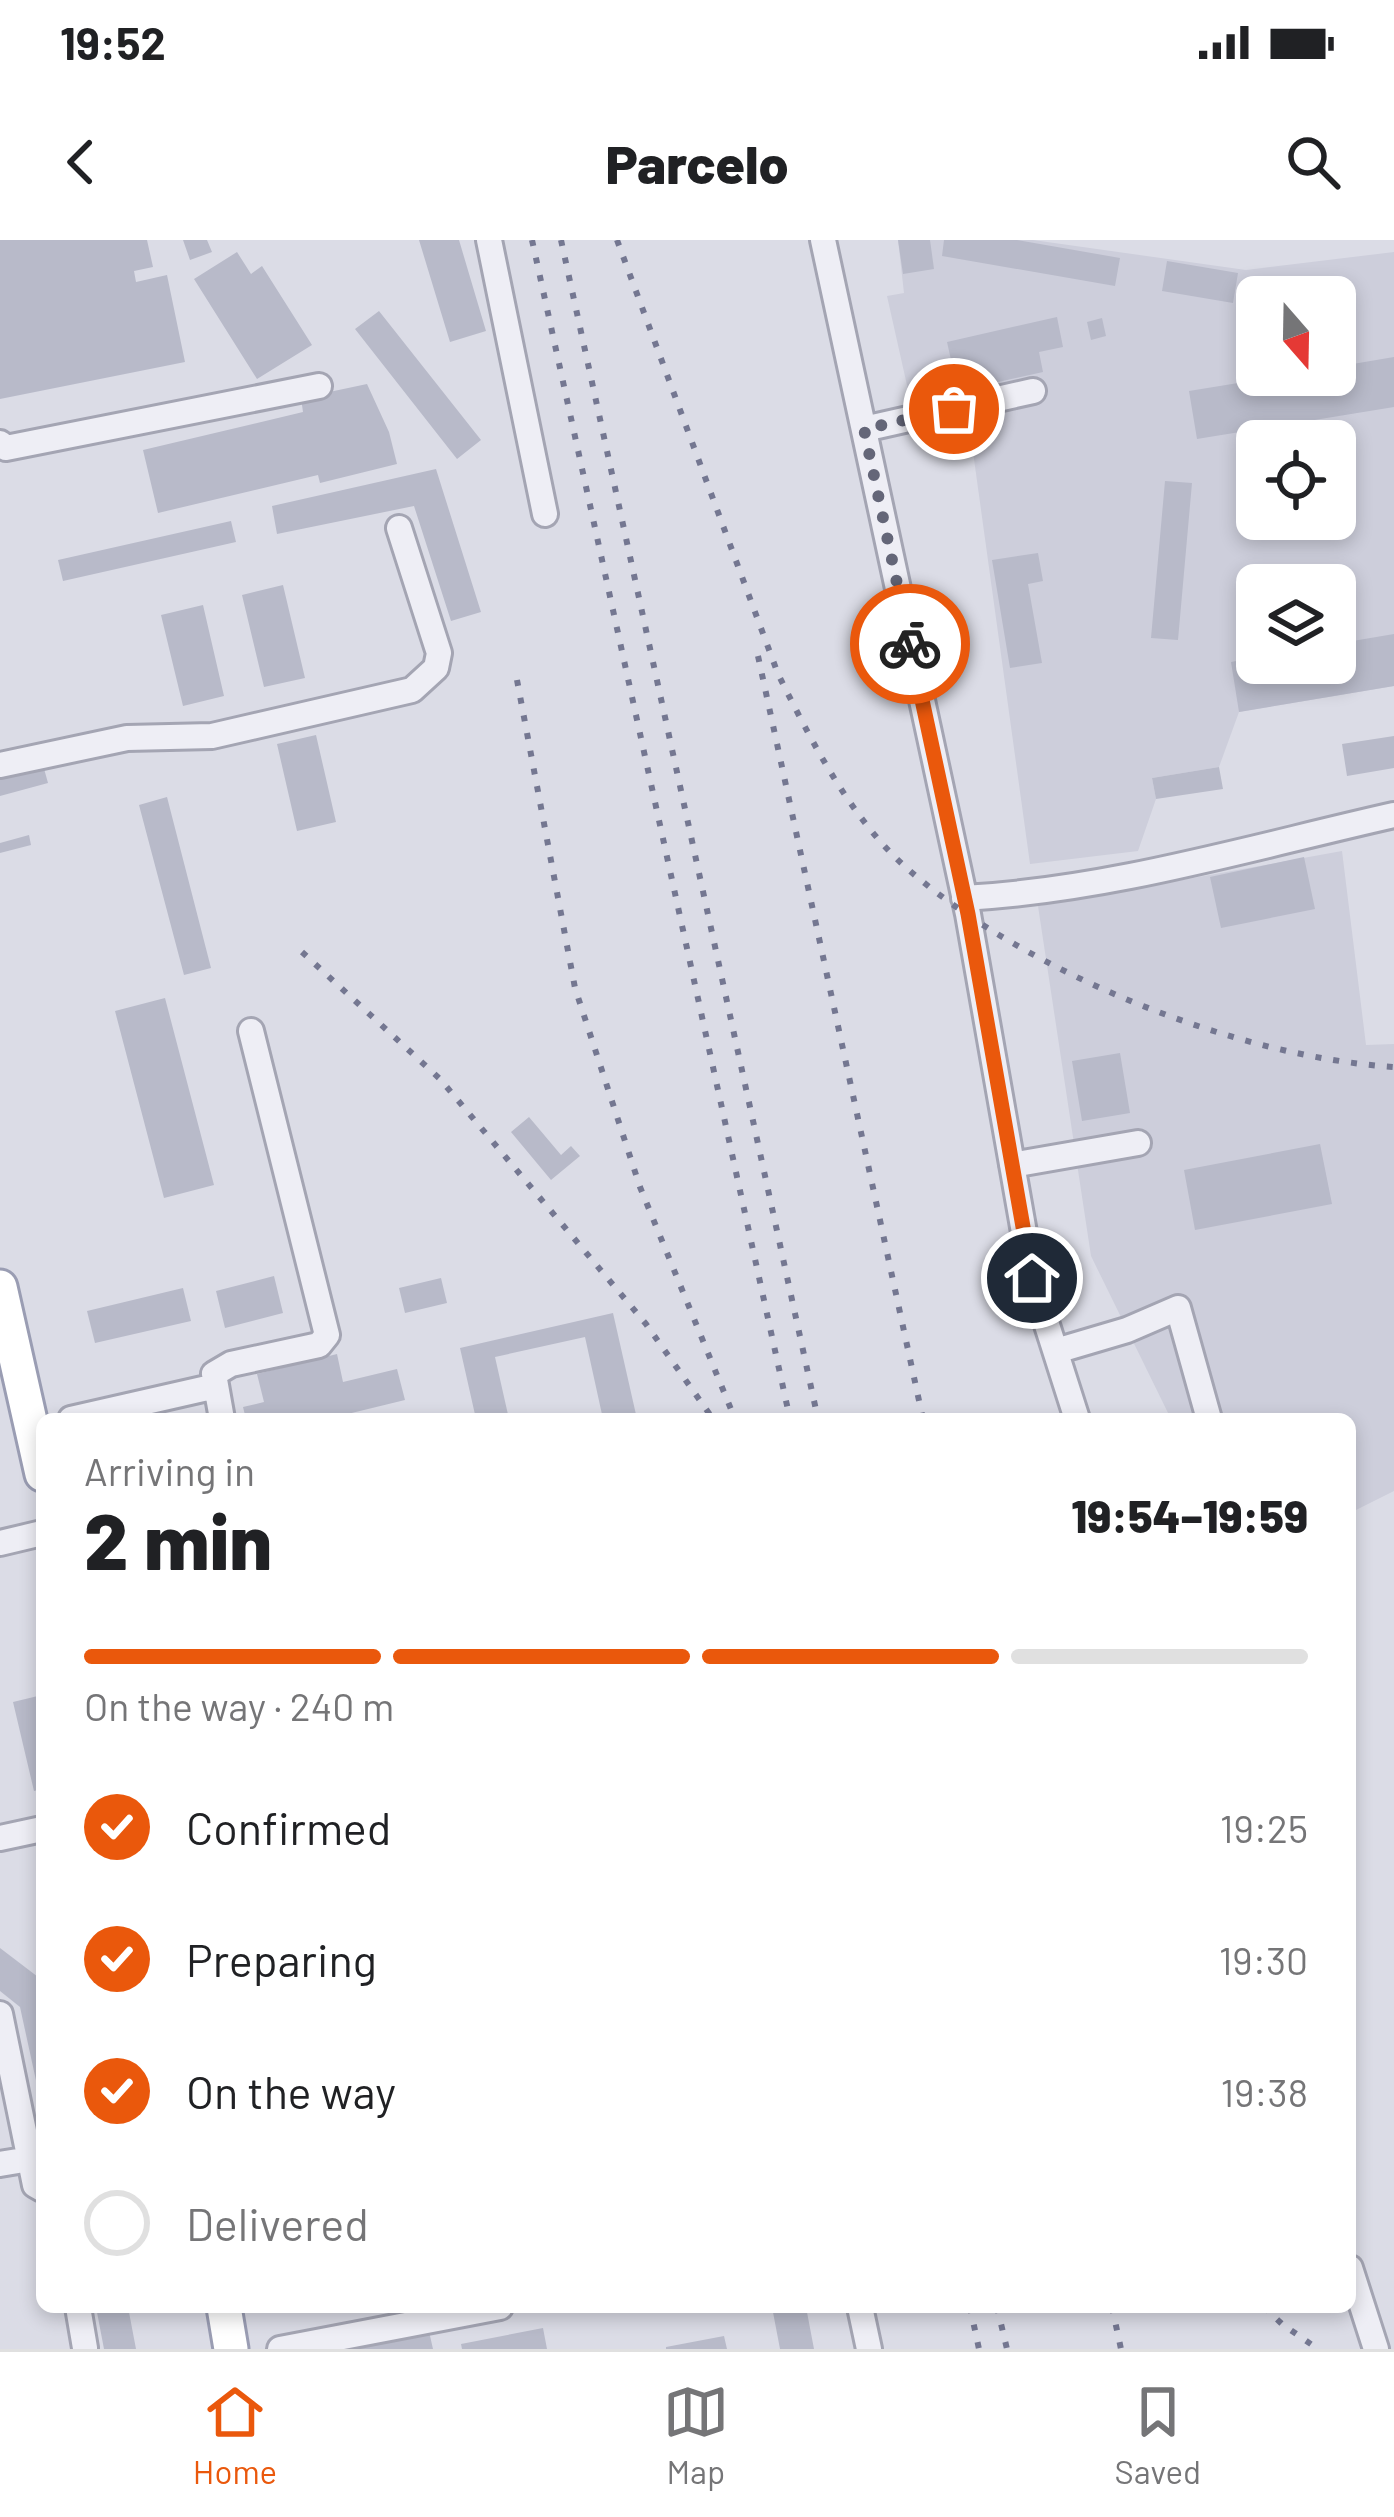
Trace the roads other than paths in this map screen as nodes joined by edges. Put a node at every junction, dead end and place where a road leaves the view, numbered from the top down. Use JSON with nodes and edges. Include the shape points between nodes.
{"nodes":[{"id":1,"x":490,"y":240,"type":"edge"},
{"id":2,"x":823,"y":240,"type":"edge"},
{"id":3,"x":319,"y":386,"type":"dead end"},
{"id":4,"x":1033,"y":391,"type":"dead end"},
{"id":5,"x":864,"y":429,"type":"junction"},
{"id":6,"x":0,"y":443,"type":"edge"},
{"id":7,"x":545,"y":514,"type":"dead end"},
{"id":8,"x":399,"y":528,"type":"dead end"},
{"id":9,"x":0,"y":765,"type":"edge"},
{"id":10,"x":1394,"y":814,"type":"edge"},
{"id":11,"x":964,"y":898,"type":"junction"},
{"id":12,"x":251,"y":1031,"type":"dead end"},
{"id":13,"x":1138,"y":1143,"type":"dead end"},
{"id":14,"x":1012,"y":1165,"type":"junction"},
{"id":15,"x":0,"y":1287,"type":"edge"},
{"id":16,"x":1056,"y":1351,"type":"junction"},
{"id":17,"x":216,"y":1386,"type":"junction"},
{"id":18,"x":97,"y":1413,"type":"edge"},
{"id":19,"x":221,"y":1413,"type":"edge"},
{"id":20,"x":1075,"y":1413,"type":"edge"},
{"id":21,"x":1208,"y":1413,"type":"edge"},
{"id":22,"x":36,"y":1423,"type":"edge"},
{"id":23,"x":36,"y":1534,"type":"edge"},
{"id":24,"x":0,"y":1543,"type":"edge"},
{"id":25,"x":36,"y":1830,"type":"edge"},
{"id":26,"x":0,"y":1838,"type":"edge"},
{"id":27,"x":0,"y":2014,"type":"edge"},
{"id":28,"x":30,"y":2158,"type":"junction"},
{"id":29,"x":0,"y":2164,"type":"edge"},
{"id":30,"x":36,"y":2186,"type":"edge"},
{"id":31,"x":1356,"y":2287,"type":"edge"},
{"id":32,"x":79,"y":2313,"type":"edge"},
{"id":33,"x":225,"y":2313,"type":"edge"},
{"id":34,"x":469,"y":2313,"type":"edge"},
{"id":35,"x":861,"y":2313,"type":"edge"},
{"id":36,"x":85,"y":2348,"type":"edge"},
{"id":37,"x":231,"y":2349,"type":"edge"},
{"id":38,"x":280,"y":2349,"type":"edge"},
{"id":39,"x":868,"y":2349,"type":"edge"},
{"id":40,"x":1376,"y":2349,"type":"edge"}],
"edges":[{"from":1,"to":7,"type":"street"},
{"from":2,"to":5,"type":"street"},
{"from":3,"to":6,"type":"street"},
{"from":4,"to":5,"type":"street"},
{"from":5,"to":11,"type":"street"},
{"from":8,"to":9,"type":"street","via":[[439,653],[436,668],[412,690],[212,736],[127,738]]},
{"from":10,"to":11,"type":"street","via":[[1141,873]]},
{"from":11,"to":14,"type":"street"},
{"from":12,"to":17,"type":"street","via":[[327,1335],[319,1345],[231,1364],[214,1374]]},
{"from":13,"to":14,"type":"street"},
{"from":14,"to":16,"type":"street","via":[[1032,1278]]},
{"from":15,"to":22,"type":"main road"},
{"from":16,"to":20,"type":"street"},
{"from":16,"to":21,"type":"street","via":[[1178,1308]]},
{"from":17,"to":18,"type":"street"},
{"from":17,"to":19,"type":"street"},
{"from":23,"to":24,"type":"street"},
{"from":25,"to":26,"type":"street"},
{"from":27,"to":28,"type":"street"},
{"from":28,"to":29,"type":"street"},
{"from":28,"to":30,"type":"street"},
{"from":31,"to":40,"type":"street"},
{"from":32,"to":36,"type":"street"},
{"from":33,"to":37,"type":"main road"},
{"from":34,"to":38,"type":"street"},
{"from":35,"to":39,"type":"street"}]}
